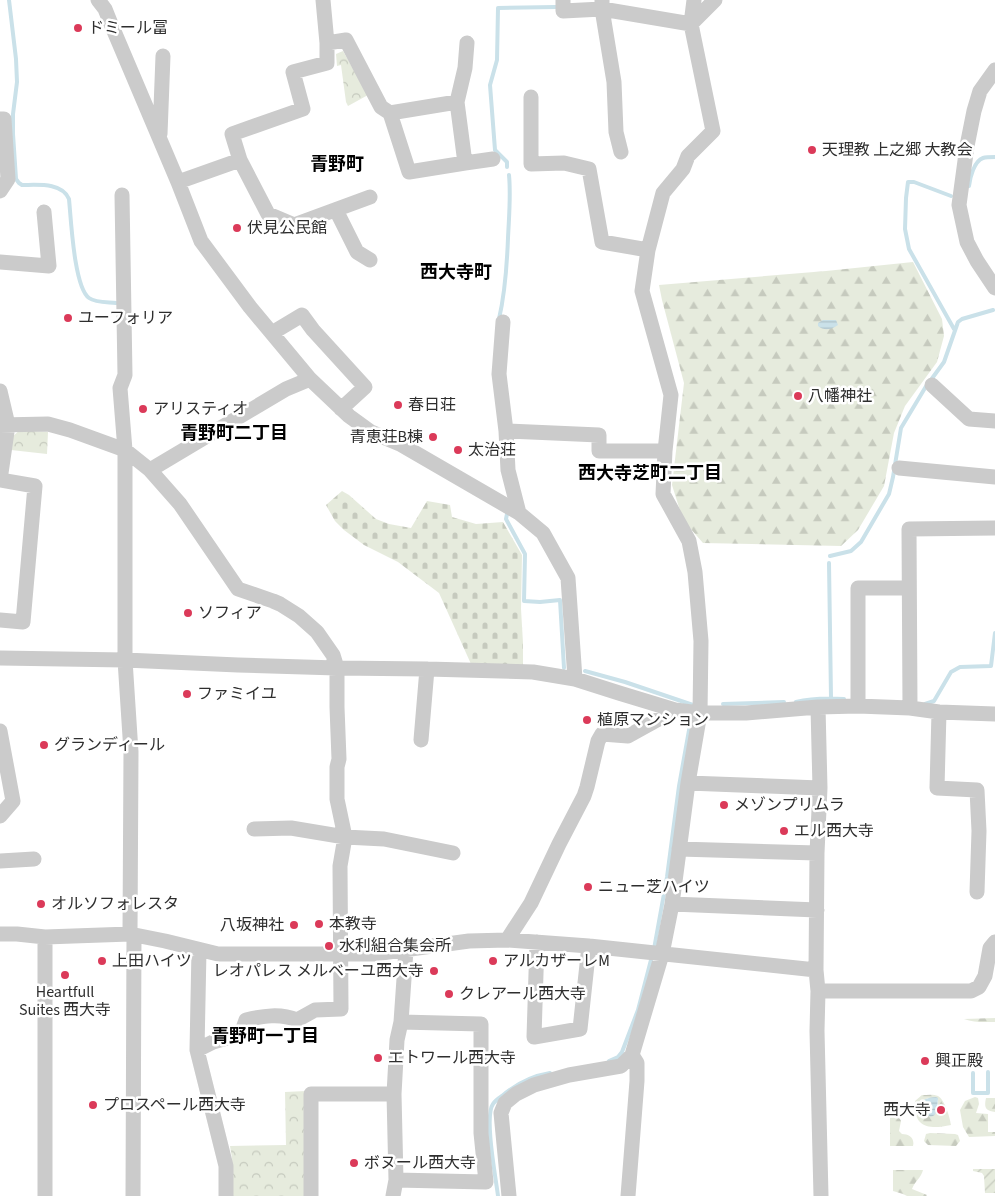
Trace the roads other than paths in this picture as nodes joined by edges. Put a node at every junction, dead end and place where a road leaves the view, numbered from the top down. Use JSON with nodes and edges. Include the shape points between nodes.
{"nodes":[{"id":1,"x":98,"y":0,"type":"edge"},
{"id":2,"x":323,"y":0,"type":"edge"},
{"id":3,"x":563,"y":0,"type":"edge"},
{"id":4,"x":694,"y":0,"type":"edge"},
{"id":5,"x":715,"y":0,"type":"edge"},
{"id":6,"x":602,"y":4,"type":"edge"},
{"id":7,"x":631,"y":7,"type":"edge"},
{"id":8,"x":691,"y":24,"type":"junction"},
{"id":9,"x":327,"y":43,"type":"junction"},
{"id":10,"x":467,"y":43,"type":"dead end"},
{"id":11,"x":163,"y":56,"type":"dead end"},
{"id":12,"x":995,"y":70,"type":"edge"},
{"id":13,"x":531,"y":96,"type":"dead end"},
{"id":14,"x":457,"y":102,"type":"junction"},
{"id":15,"x":390,"y":113,"type":"junction"},
{"id":16,"x":0,"y":119,"type":"edge"},
{"id":17,"x":160,"y":140,"type":"junction"},
{"id":18,"x":621,"y":152,"type":"dead end"},
{"id":19,"x":493,"y":159,"type":"dead end"},
{"id":20,"x":240,"y":160,"type":"junction"},
{"id":21,"x":465,"y":163,"type":"junction"},
{"id":22,"x":178,"y":182,"type":"junction"},
{"id":23,"x":0,"y":191,"type":"edge"},
{"id":24,"x":122,"y":194,"type":"dead end"},
{"id":25,"x":370,"y":197,"type":"dead end"},
{"id":26,"x":336,"y":210,"type":"junction"},
{"id":27,"x":44,"y":212,"type":"dead end"},
{"id":28,"x":648,"y":250,"type":"junction"},
{"id":29,"x":370,"y":260,"type":"dead end"},
{"id":30,"x":0,"y":262,"type":"edge"},
{"id":31,"x":994,"y":286,"type":"edge"},
{"id":32,"x":503,"y":322,"type":"dead end"},
{"id":33,"x":272,"y":333,"type":"junction"},
{"id":34,"x":310,"y":379,"type":"junction"},
{"id":35,"x":932,"y":385,"type":"dead end"},
{"id":36,"x":0,"y":391,"type":"edge"},
{"id":37,"x":341,"y":409,"type":"junction"},
{"id":38,"x":995,"y":421,"type":"edge"},
{"id":39,"x":4,"y":425,"type":"edge"},
{"id":40,"x":506,"y":431,"type":"junction"},
{"id":41,"x":125,"y":450,"type":"junction"},
{"id":42,"x":664,"y":451,"type":"junction"},
{"id":43,"x":899,"y":468,"type":"dead end"},
{"id":44,"x":150,"y":470,"type":"junction"},
{"id":45,"x":995,"y":476,"type":"edge"},
{"id":46,"x":0,"y":480,"type":"edge"},
{"id":47,"x":519,"y":513,"type":"junction"},
{"id":48,"x":995,"y":528,"type":"edge"},
{"id":49,"x":909,"y":588,"type":"junction"},
{"id":50,"x":0,"y":620,"type":"edge"},
{"id":51,"x":0,"y":658,"type":"edge"},
{"id":52,"x":126,"y":660,"type":"junction"},
{"id":53,"x":337,"y":668,"type":"junction"},
{"id":54,"x":427,"y":669,"type":"junction"},
{"id":55,"x":575,"y":678,"type":"junction"},
{"id":56,"x":858,"y":706,"type":"junction"},
{"id":57,"x":818,"y":707,"type":"junction"},
{"id":58,"x":910,"y":708,"type":"junction"},
{"id":59,"x":674,"y":710,"type":"junction"},
{"id":60,"x":940,"y":712,"type":"junction"},
{"id":61,"x":700,"y":713,"type":"junction"},
{"id":62,"x":995,"y":714,"type":"edge"},
{"id":63,"x":0,"y":731,"type":"edge"},
{"id":64,"x":421,"y":740,"type":"dead end"},
{"id":65,"x":688,"y":783,"type":"junction"},
{"id":66,"x":820,"y":788,"type":"junction"},
{"id":67,"x":0,"y":816,"type":"edge"},
{"id":68,"x":254,"y":829,"type":"dead end"},
{"id":69,"x":345,"y":837,"type":"junction"},
{"id":70,"x":678,"y":849,"type":"junction"},
{"id":71,"x":454,"y":853,"type":"dead end"},
{"id":72,"x":817,"y":853,"type":"junction"},
{"id":73,"x":34,"y":859,"type":"dead end"},
{"id":74,"x":0,"y":861,"type":"edge"},
{"id":75,"x":977,"y":892,"type":"dead end"},
{"id":76,"x":672,"y":904,"type":"junction"},
{"id":77,"x":817,"y":910,"type":"junction"},
{"id":78,"x":0,"y":934,"type":"edge"},
{"id":79,"x":132,"y":935,"type":"junction"},
{"id":80,"x":45,"y":937,"type":"junction"},
{"id":81,"x":507,"y":940,"type":"junction"},
{"id":82,"x":537,"y":942,"type":"junction"},
{"id":83,"x":995,"y":942,"type":"edge"},
{"id":84,"x":589,"y":946,"type":"junction"},
{"id":85,"x":198,"y":950,"type":"junction"},
{"id":86,"x":406,"y":950,"type":"junction"},
{"id":87,"x":341,"y":954,"type":"junction"},
{"id":88,"x":662,"y":954,"type":"junction"},
{"id":89,"x":816,"y":970,"type":"junction"},
{"id":90,"x":818,"y":991,"type":"junction"},
{"id":91,"x":401,"y":1022,"type":"junction"},
{"id":92,"x":197,"y":1050,"type":"junction"},
{"id":93,"x":632,"y":1054,"type":"junction"},
{"id":94,"x":394,"y":1094,"type":"junction"},
{"id":95,"x":396,"y":1180,"type":"junction"},
{"id":96,"x":45,"y":1196,"type":"edge"},
{"id":97,"x":133,"y":1196,"type":"edge"},
{"id":98,"x":226,"y":1196,"type":"edge"},
{"id":99,"x":311,"y":1196,"type":"edge"},
{"id":100,"x":393,"y":1196,"type":"edge"},
{"id":101,"x":509,"y":1196,"type":"edge"},
{"id":102,"x":628,"y":1196,"type":"edge"},
{"id":103,"x":821,"y":1196,"type":"edge"}],
"edges":[{"from":1,"to":17,"type":"street","via":[[112,24]]},
{"from":2,"to":9,"type":"street"},
{"from":3,"to":6,"type":"street","via":[[563,11]]},
{"from":4,"to":8,"type":"street"},
{"from":5,"to":8,"type":"street"},
{"from":6,"to":7,"type":"street"},
{"from":6,"to":18,"type":"street"},
{"from":7,"to":8,"type":"street"},
{"from":8,"to":28,"type":"street","via":[[713,130],[688,156],[683,169],[663,193]]},
{"from":9,"to":15,"type":"street","via":[[346,40],[381,107]]},
{"from":9,"to":20,"type":"street","via":[[327,63],[293,72],[303,109],[232,134]]},
{"from":10,"to":14,"type":"street"},
{"from":11,"to":17,"type":"street"},
{"from":12,"to":31,"type":"street","via":[[980,91],[974,111],[959,205],[967,242]]},
{"from":13,"to":28,"type":"street","via":[[531,164],[564,163],[589,169],[602,242]]},
{"from":14,"to":15,"type":"street"},
{"from":14,"to":21,"type":"street"},
{"from":15,"to":21,"type":"street","via":[[409,172]]},
{"from":16,"to":23,"type":"street","via":[[4,119],[8,179]]},
{"from":17,"to":22,"type":"street"},
{"from":19,"to":21,"type":"street"},
{"from":20,"to":22,"type":"street"},
{"from":20,"to":26,"type":"street","via":[[268,214],[294,225]]},
{"from":22,"to":33,"type":"street","via":[[201,241]]},
{"from":24,"to":41,"type":"street","via":[[125,375],[120,388]]},
{"from":25,"to":26,"type":"street"},
{"from":26,"to":29,"type":"street","via":[[357,252]]},
{"from":27,"to":30,"type":"street","via":[[50,266]]},
{"from":28,"to":42,"type":"street","via":[[642,291],[671,395]]},
{"from":32,"to":40,"type":"street","via":[[499,374]]},
{"from":33,"to":34,"type":"street"},
{"from":33,"to":37,"type":"street","via":[[302,315],[365,387]]},
{"from":34,"to":37,"type":"street"},
{"from":34,"to":44,"type":"street","via":[[286,389]]},
{"from":35,"to":38,"type":"street","via":[[969,419]]},
{"from":36,"to":39,"type":"street"},
{"from":37,"to":47,"type":"street","via":[[371,432],[400,444]]},
{"from":39,"to":41,"type":"street","via":[[48,424]]},
{"from":39,"to":46,"type":"street"},
{"from":40,"to":42,"type":"street","via":[[599,435],[599,451]]},
{"from":40,"to":47,"type":"street","via":[[508,470]]},
{"from":41,"to":44,"type":"street"},
{"from":41,"to":52,"type":"street"},
{"from":42,"to":61,"type":"street","via":[[664,494],[689,540],[695,572],[701,641]]},
{"from":43,"to":45,"type":"street"},
{"from":44,"to":53,"type":"street","via":[[180,504],[238,589],[273,600],[298,616],[317,632],[333,655]]},
{"from":46,"to":50,"type":"street","via":[[35,486],[23,622]]},
{"from":47,"to":55,"type":"street","via":[[543,533],[568,578]]},
{"from":48,"to":49,"type":"street","via":[[909,529]]},
{"from":49,"to":56,"type":"street","via":[[858,588]]},
{"from":49,"to":58,"type":"street"},
{"from":51,"to":52,"type":"street"},
{"from":52,"to":53,"type":"street"},
{"from":52,"to":79,"type":"street","via":[[131,752]]},
{"from":53,"to":54,"type":"street"},
{"from":53,"to":69,"type":"street","via":[[337,799]]},
{"from":54,"to":55,"type":"street","via":[[533,672]]},
{"from":54,"to":64,"type":"street"},
{"from":55,"to":59,"type":"street"},
{"from":56,"to":57,"type":"street"},
{"from":56,"to":58,"type":"street"},
{"from":57,"to":61,"type":"street"},
{"from":57,"to":66,"type":"street"},
{"from":58,"to":60,"type":"street"},
{"from":59,"to":61,"type":"street"},
{"from":59,"to":81,"type":"street","via":[[628,736],[602,734],[588,788],[531,903]]},
{"from":60,"to":62,"type":"street"},
{"from":60,"to":75,"type":"street","via":[[937,788],[978,790]]},
{"from":61,"to":65,"type":"street"},
{"from":63,"to":67,"type":"street","via":[[13,801]]},
{"from":65,"to":66,"type":"street"},
{"from":65,"to":70,"type":"street"},
{"from":66,"to":72,"type":"street"},
{"from":68,"to":69,"type":"street","via":[[291,828]]},
{"from":69,"to":71,"type":"street","via":[[384,839]]},
{"from":69,"to":87,"type":"street","via":[[340,866]]},
{"from":70,"to":72,"type":"street"},
{"from":70,"to":76,"type":"street"},
{"from":72,"to":77,"type":"street"},
{"from":73,"to":74,"type":"street"},
{"from":76,"to":77,"type":"street"},
{"from":76,"to":88,"type":"street"},
{"from":77,"to":89,"type":"street"},
{"from":78,"to":80,"type":"street"},
{"from":79,"to":80,"type":"street"},
{"from":79,"to":85,"type":"street"},
{"from":79,"to":97,"type":"street"},
{"from":80,"to":96,"type":"street"},
{"from":81,"to":82,"type":"street"},
{"from":81,"to":86,"type":"street","via":[[469,941]]},
{"from":82,"to":84,"type":"street"},
{"from":82,"to":84,"type":"street","via":[[534,1037],[580,1029]]},
{"from":83,"to":90,"type":"street","via":[[990,948],[985,976],[979,987],[971,991]]},
{"from":84,"to":88,"type":"street"},
{"from":85,"to":87,"type":"street","via":[[218,954]]},
{"from":85,"to":92,"type":"street"},
{"from":86,"to":87,"type":"street"},
{"from":86,"to":91,"type":"street"},
{"from":87,"to":92,"type":"street","via":[[340,1009],[315,1010],[297,1020],[263,1015],[246,1020],[241,1034]]},
{"from":88,"to":89,"type":"street"},
{"from":88,"to":93,"type":"street"},
{"from":89,"to":90,"type":"street"},
{"from":90,"to":103,"type":"street"},
{"from":91,"to":94,"type":"street"},
{"from":91,"to":95,"type":"street","via":[[481,1024],[481,1132],[486,1182]]},
{"from":92,"to":98,"type":"street","via":[[226,1166]]},
{"from":93,"to":101,"type":"street","via":[[621,1066],[534,1085],[505,1103],[501,1113]]},
{"from":93,"to":102,"type":"street","via":[[637,1063],[637,1081]]},
{"from":94,"to":95,"type":"street"},
{"from":94,"to":99,"type":"street","via":[[311,1094]]},
{"from":95,"to":100,"type":"street"}]}
